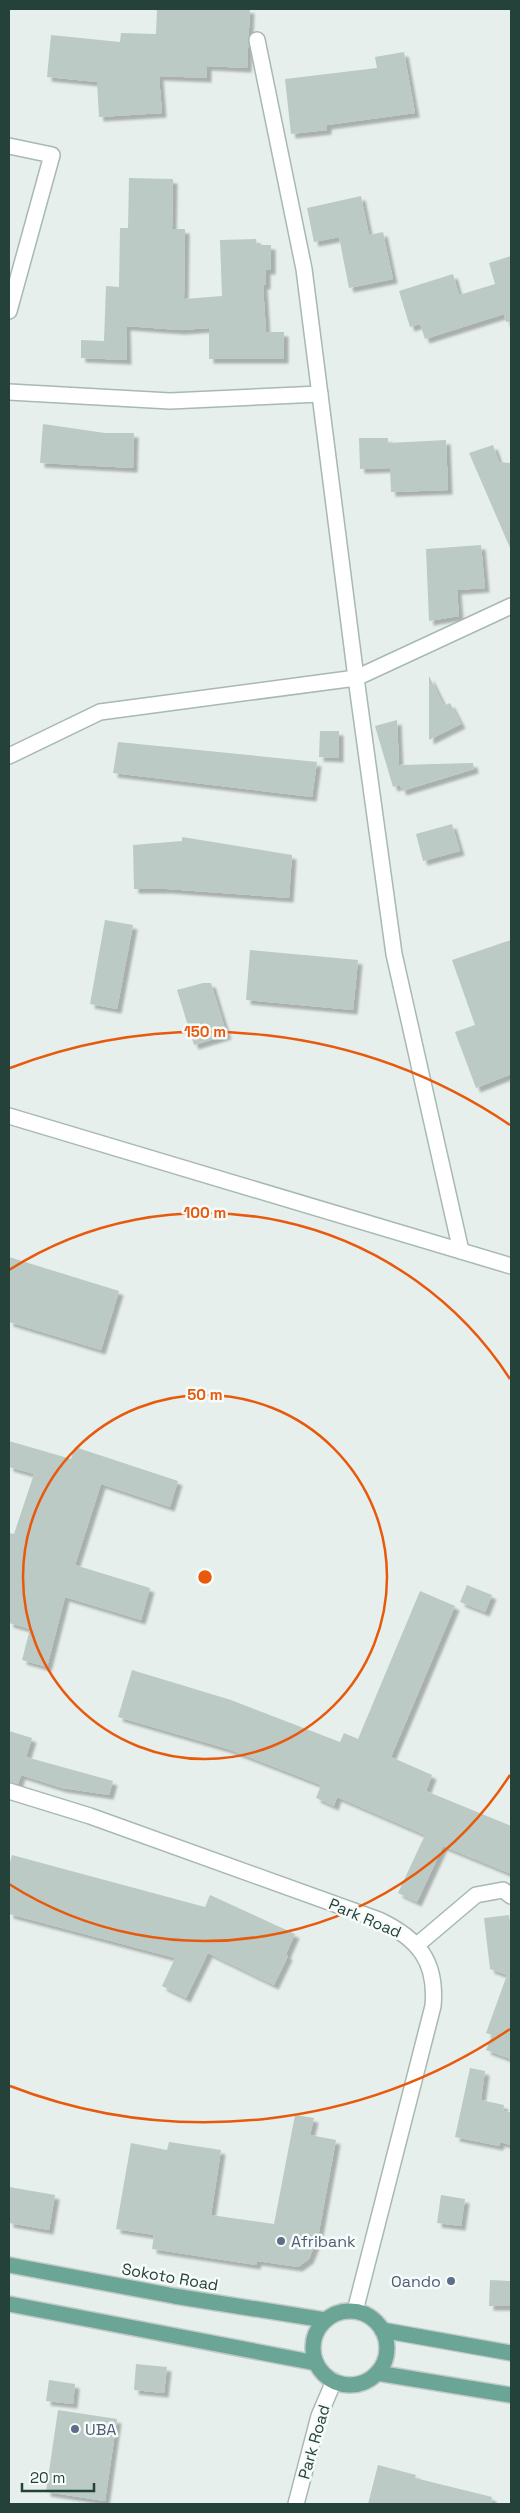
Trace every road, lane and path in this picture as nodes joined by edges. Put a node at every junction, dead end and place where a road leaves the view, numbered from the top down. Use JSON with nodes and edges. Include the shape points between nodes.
{"nodes":[{"id":1,"x":257,"y":40,"type":"dead end"},
{"id":2,"x":9,"y":146,"type":"edge"},
{"id":3,"x":9,"y":311,"type":"edge"},
{"id":4,"x":9,"y":392,"type":"edge"},
{"id":5,"x":320,"y":394,"type":"junction"},
{"id":6,"x":511,"y":606,"type":"edge"},
{"id":7,"x":356,"y":678,"type":"junction"},
{"id":8,"x":9,"y":756,"type":"edge"},
{"id":9,"x":9,"y":1116,"type":"edge"},
{"id":10,"x":461,"y":1251,"type":"junction"},
{"id":11,"x":511,"y":1266,"type":"edge"},
{"id":12,"x":9,"y":1791,"type":"edge"},
{"id":13,"x":511,"y":1896,"type":"edge"},
{"id":14,"x":416,"y":1945,"type":"junction"},
{"id":15,"x":9,"y":2265,"type":"edge"},
{"id":16,"x":9,"y":2304,"type":"edge"},
{"id":17,"x":355,"y":2311,"type":"junction"},
{"id":18,"x":325,"y":2320,"type":"junction"},
{"id":19,"x":382,"y":2330,"type":"junction"},
{"id":20,"x":511,"y":2353,"type":"edge"},
{"id":21,"x":316,"y":2363,"type":"junction"},
{"id":22,"x":377,"y":2372,"type":"junction"},
{"id":23,"x":334,"y":2381,"type":"junction"},
{"id":24,"x":511,"y":2395,"type":"edge"},
{"id":25,"x":296,"y":2504,"type":"edge"}],
"edges":[{"from":1,"to":5,"type":"street","via":[[304,269]]},
{"from":2,"to":3,"type":"street","via":[[52,155]]},
{"from":4,"to":5,"type":"street","via":[[170,401]]},
{"from":5,"to":7,"type":"street"},
{"from":6,"to":7,"type":"street"},
{"from":7,"to":8,"type":"street","via":[[100,712]]},
{"from":7,"to":10,"type":"street","via":[[394,954]]},
{"from":9,"to":10,"type":"street"},
{"from":10,"to":11,"type":"street"},
{"from":12,"to":14,"type":"street","name":"Park Road","via":[[90,1816],[379,1920],[407,1935]]},
{"from":13,"to":14,"type":"street","via":[[503,1890],[476,1895]]},
{"from":14,"to":17,"type":"street","name":"Park Road","via":[[427,1961],[433,1979],[433,2006]]},
{"from":15,"to":18,"type":"main road","name":"Sokoto Road"},
{"from":16,"to":21,"type":"main road"},
{"from":17,"to":18,"type":"main road","via":[[339,2312]]},
{"from":17,"to":19,"type":"main road","via":[[375,2320]]},
{"from":18,"to":21,"type":"main road","via":[[313,2340]]},
{"from":19,"to":20,"type":"main road"},
{"from":19,"to":22,"type":"main road","via":[[387,2351]]},
{"from":21,"to":23,"type":"main road"},
{"from":22,"to":23,"type":"main road","via":[[357,2384]]},
{"from":22,"to":24,"type":"main road"},
{"from":23,"to":25,"type":"street","name":"Park Road","via":[[319,2416]]}]}
